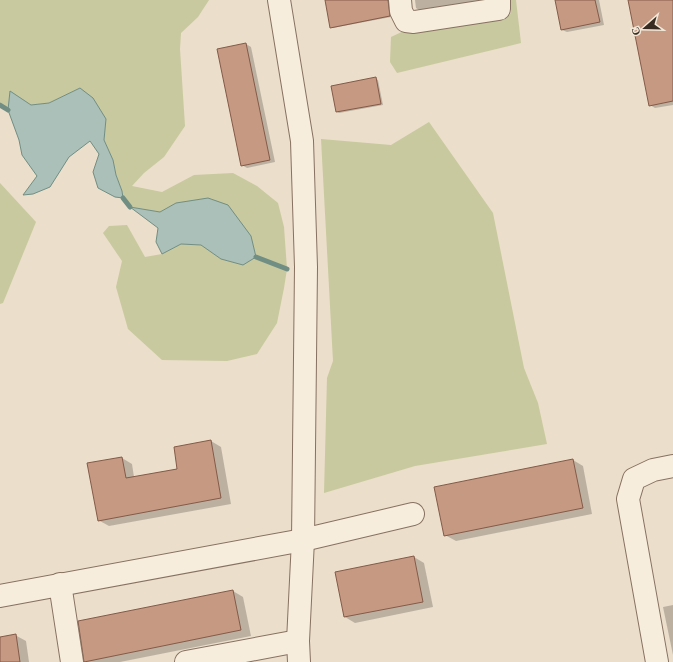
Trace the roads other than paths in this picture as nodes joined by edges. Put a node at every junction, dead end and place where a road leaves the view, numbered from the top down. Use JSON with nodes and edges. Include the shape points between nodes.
{"nodes":[{"id":1,"x":279,"y":0,"type":"edge"},
{"id":2,"x":400,"y":0,"type":"edge"},
{"id":3,"x":499,"y":0,"type":"edge"},
{"id":4,"x":673,"y":466,"type":"edge"},
{"id":5,"x":412,"y":514,"type":"dead end"},
{"id":6,"x":303,"y":540,"type":"junction"},
{"id":7,"x":60,"y":584,"type":"junction"},
{"id":8,"x":0,"y":596,"type":"edge"},
{"id":9,"x":298,"y":652,"type":"edge"},
{"id":10,"x":72,"y":662,"type":"edge"},
{"id":11,"x":186,"y":662,"type":"edge"},
{"id":12,"x":656,"y":662,"type":"edge"}],
"edges":[{"from":1,"to":6,"type":"lane","via":[[302,141],[306,267]]},
{"from":2,"to":3,"type":"lane","via":[[401,11],[406,21],[414,22],[500,9]]},
{"from":4,"to":12,"type":"lane","via":[[653,470],[634,479],[628,499]]},
{"from":5,"to":6,"type":"lane"},
{"from":6,"to":7,"type":"lane"},
{"from":6,"to":9,"type":"lane"},
{"from":7,"to":8,"type":"lane"},
{"from":7,"to":10,"type":"lane"},
{"from":9,"to":11,"type":"lane"}]}
